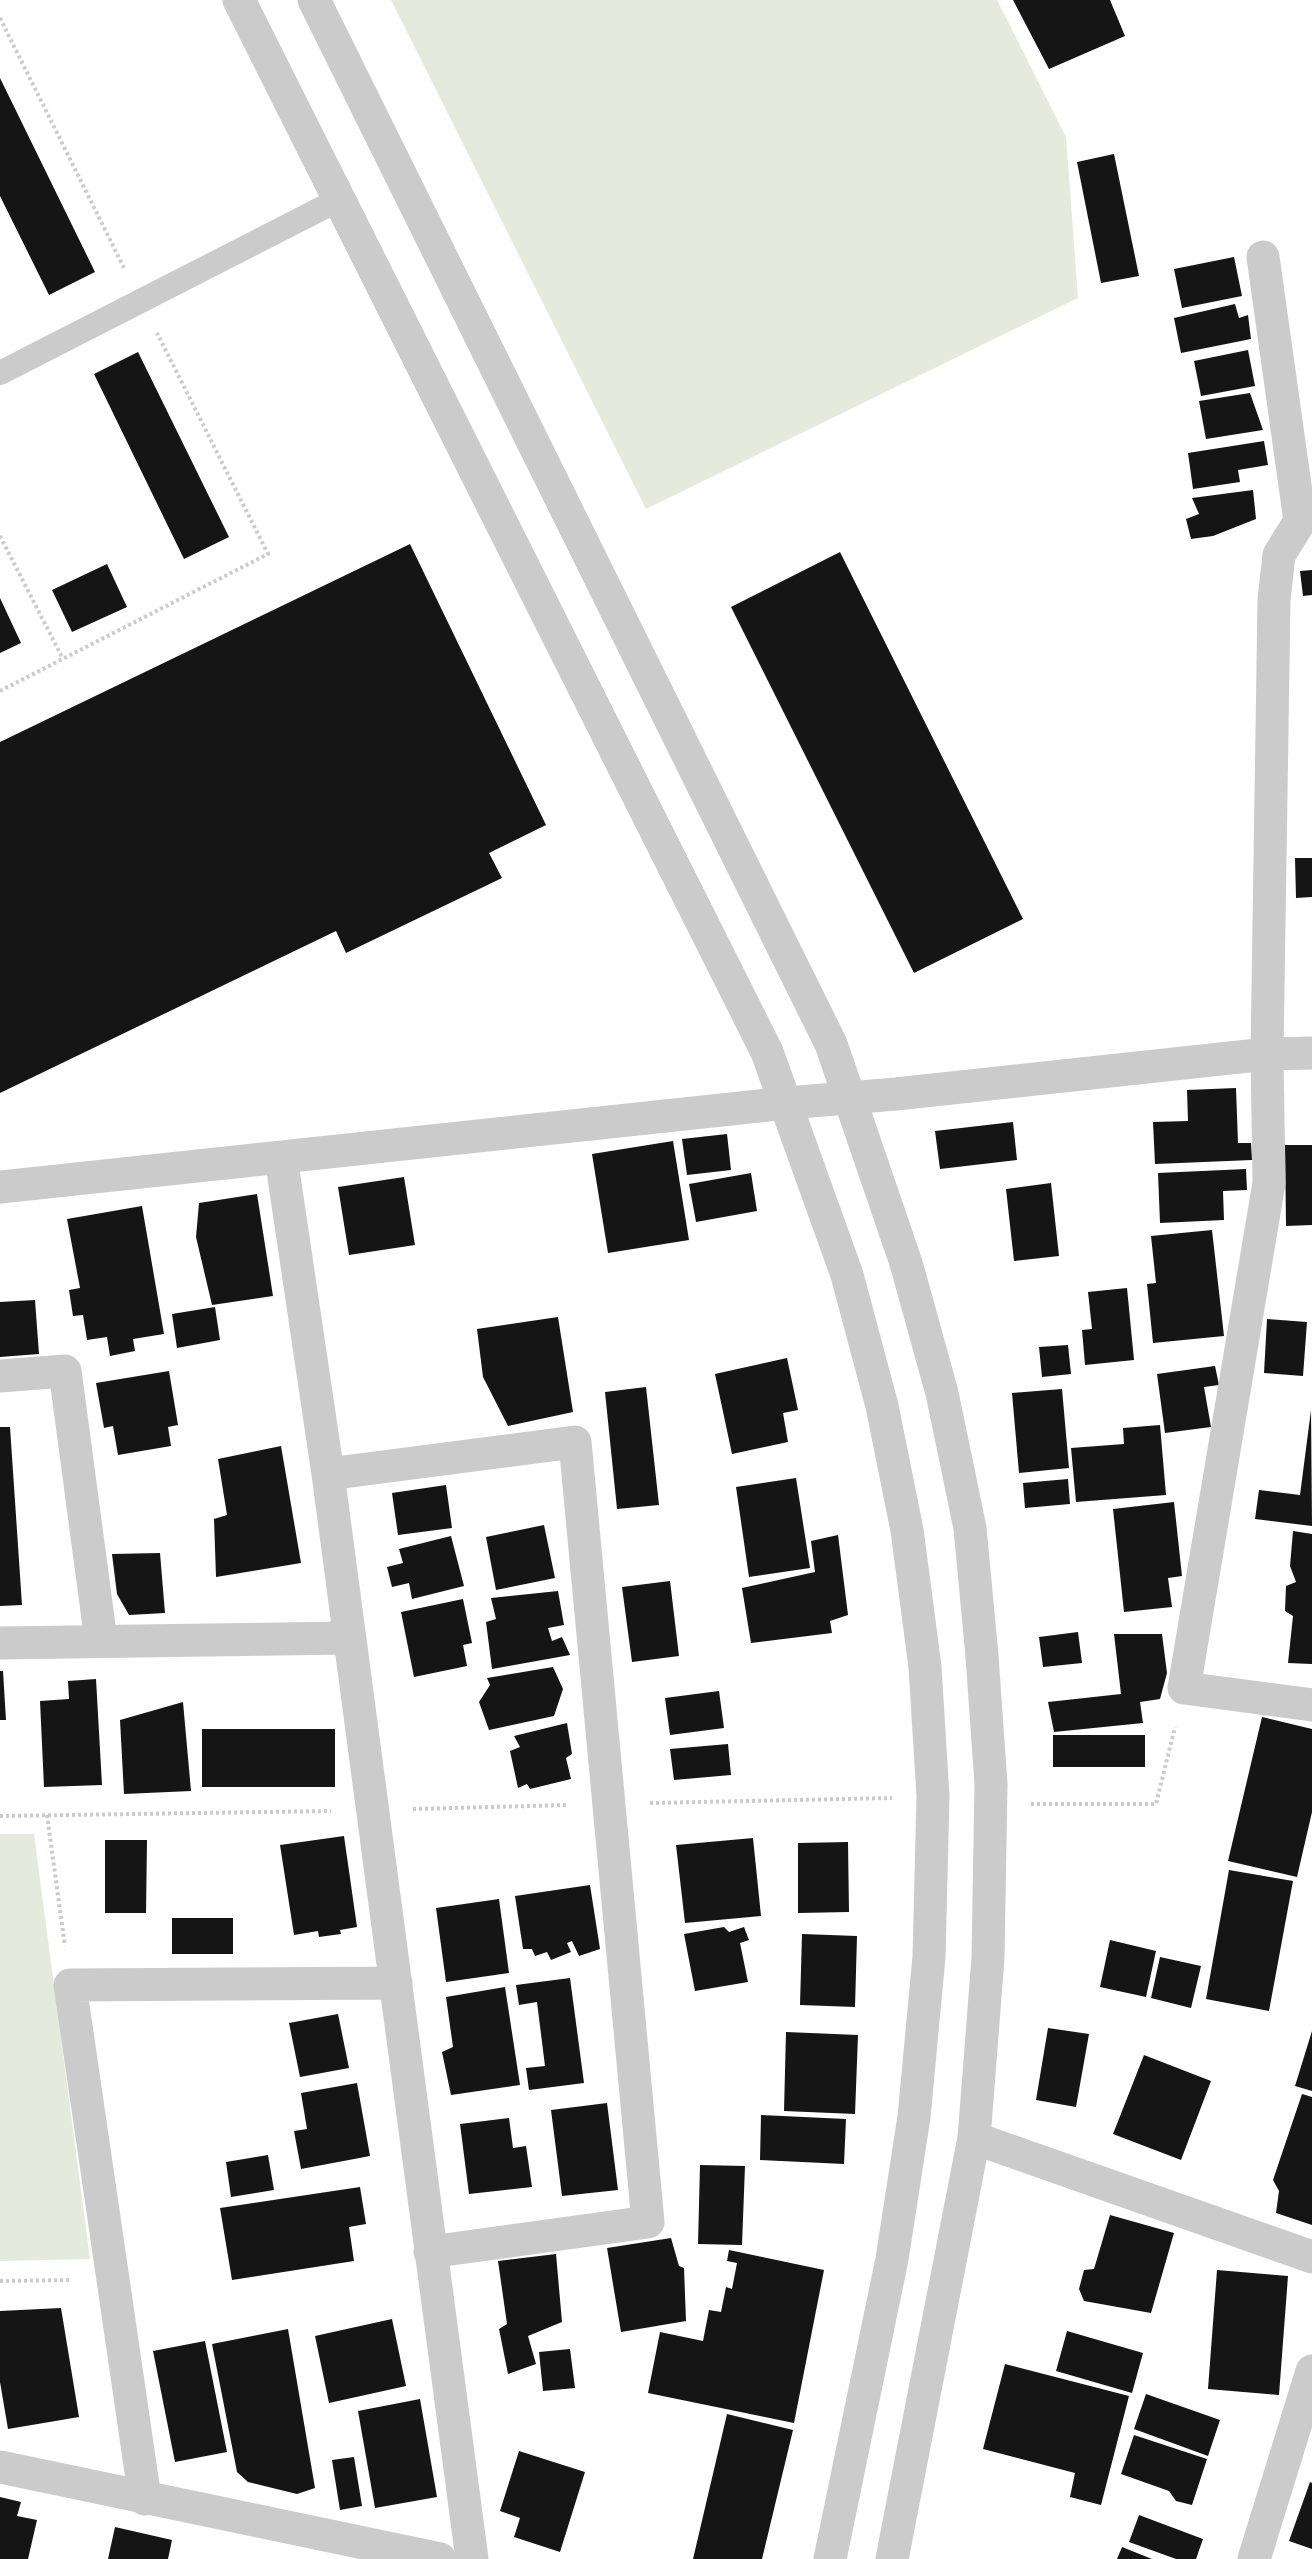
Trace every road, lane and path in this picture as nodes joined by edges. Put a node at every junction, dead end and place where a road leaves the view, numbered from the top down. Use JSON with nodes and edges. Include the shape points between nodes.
{"nodes":[{"id":1,"x":239,"y":0,"type":"edge"},
{"id":2,"x":314,"y":0,"type":"edge"},
{"id":3,"x":0,"y":18,"type":"edge"},
{"id":4,"x":340,"y":199,"type":"junction"},
{"id":5,"x":1263,"y":256,"type":"dead end"},
{"id":6,"x":141,"y":300,"type":"junction"},
{"id":7,"x":0,"y":373,"type":"edge"},
{"id":8,"x":1306,"y":518,"type":"edge"},
{"id":9,"x":0,"y":536,"type":"edge"},
{"id":10,"x":63,"y":659,"type":"junction"},
{"id":11,"x":0,"y":691,"type":"edge"},
{"id":12,"x":1312,"y":1053,"type":"edge"},
{"id":13,"x":1267,"y":1054,"type":"junction"},
{"id":14,"x":851,"y":1098,"type":"junction"},
{"id":15,"x":787,"y":1103,"type":"junction"},
{"id":16,"x":281,"y":1157,"type":"junction"},
{"id":17,"x":0,"y":1187,"type":"edge"},
{"id":18,"x":0,"y":1376,"type":"edge"},
{"id":19,"x":328,"y":1474,"type":"junction"},
{"id":20,"x":348,"y":1638,"type":"junction"},
{"id":21,"x":100,"y":1641,"type":"junction"},
{"id":22,"x":0,"y":1643,"type":"edge"},
{"id":23,"x":1184,"y":1688,"type":"junction"},
{"id":24,"x":1312,"y":1705,"type":"edge"},
{"id":25,"x":892,"y":1798,"type":"dead end"},
{"id":26,"x":609,"y":1804,"type":"junction"},
{"id":27,"x":1027,"y":1804,"type":"dead end"},
{"id":28,"x":373,"y":1810,"type":"junction"},
{"id":29,"x":47,"y":1815,"type":"junction"},
{"id":30,"x":0,"y":1816,"type":"edge"},
{"id":31,"x":396,"y":1983,"type":"junction"},
{"id":32,"x":70,"y":1985,"type":"junction"},
{"id":33,"x":974,"y":2138,"type":"junction"},
{"id":34,"x":430,"y":2252,"type":"junction"},
{"id":35,"x":1312,"y":2257,"type":"edge"},
{"id":36,"x":115,"y":2279,"type":"junction"},
{"id":37,"x":0,"y":2281,"type":"edge"},
{"id":38,"x":1312,"y":2371,"type":"edge"},
{"id":39,"x":0,"y":2467,"type":"edge"},
{"id":40,"x":145,"y":2499,"type":"junction"},
{"id":41,"x":440,"y":2559,"type":"edge"},
{"id":42,"x":472,"y":2559,"type":"edge"},
{"id":43,"x":830,"y":2559,"type":"edge"},
{"id":44,"x":892,"y":2559,"type":"edge"},
{"id":45,"x":1254,"y":2559,"type":"edge"}],
"edges":[{"from":1,"to":4,"type":"street"},
{"from":2,"to":14,"type":"street","via":[[831,1044]]},
{"from":3,"to":6,"type":"path"},
{"from":4,"to":6,"type":"lane"},
{"from":4,"to":15,"type":"street","via":[[767,1052]]},
{"from":5,"to":8,"type":"street"},
{"from":6,"to":7,"type":"lane"},
{"from":6,"to":10,"type":"path","via":[[268,554]]},
{"from":8,"to":13,"type":"street","via":[[1279,555],[1274,600]]},
{"from":9,"to":10,"type":"path"},
{"from":10,"to":11,"type":"path"},
{"from":12,"to":13,"type":"street"},
{"from":13,"to":14,"type":"street"},
{"from":13,"to":23,"type":"street","via":[[1269,1183]]},
{"from":14,"to":15,"type":"street"},
{"from":14,"to":33,"type":"street","via":[[906,1263],[942,1393],[970,1528],[991,1784],[988,1958]]},
{"from":15,"to":16,"type":"street"},
{"from":15,"to":43,"type":"street","via":[[848,1275],[882,1406],[907,1530],[925,1667],[933,1796],[929,1957],[914,2117],[892,2259]]},
{"from":16,"to":17,"type":"street"},
{"from":16,"to":19,"type":"street"},
{"from":18,"to":21,"type":"street","via":[[65,1371]]},
{"from":19,"to":20,"type":"street"},
{"from":19,"to":26,"type":"street","via":[[575,1442]]},
{"from":20,"to":21,"type":"street"},
{"from":20,"to":28,"type":"street"},
{"from":21,"to":22,"type":"street"},
{"from":23,"to":24,"type":"street"},
{"from":23,"to":27,"type":"path","via":[[1156,1804]]},
{"from":25,"to":26,"type":"path"},
{"from":26,"to":28,"type":"path"},
{"from":26,"to":34,"type":"street","via":[[648,2222]]},
{"from":28,"to":29,"type":"path"},
{"from":28,"to":31,"type":"street"},
{"from":29,"to":30,"type":"path"},
{"from":29,"to":32,"type":"path"},
{"from":31,"to":32,"type":"street"},
{"from":31,"to":34,"type":"street"},
{"from":32,"to":36,"type":"street"},
{"from":33,"to":35,"type":"street"},
{"from":33,"to":44,"type":"street"},
{"from":34,"to":42,"type":"street"},
{"from":36,"to":37,"type":"path"},
{"from":36,"to":40,"type":"street"},
{"from":38,"to":45,"type":"street"},
{"from":39,"to":40,"type":"street"},
{"from":40,"to":41,"type":"street"}]}
